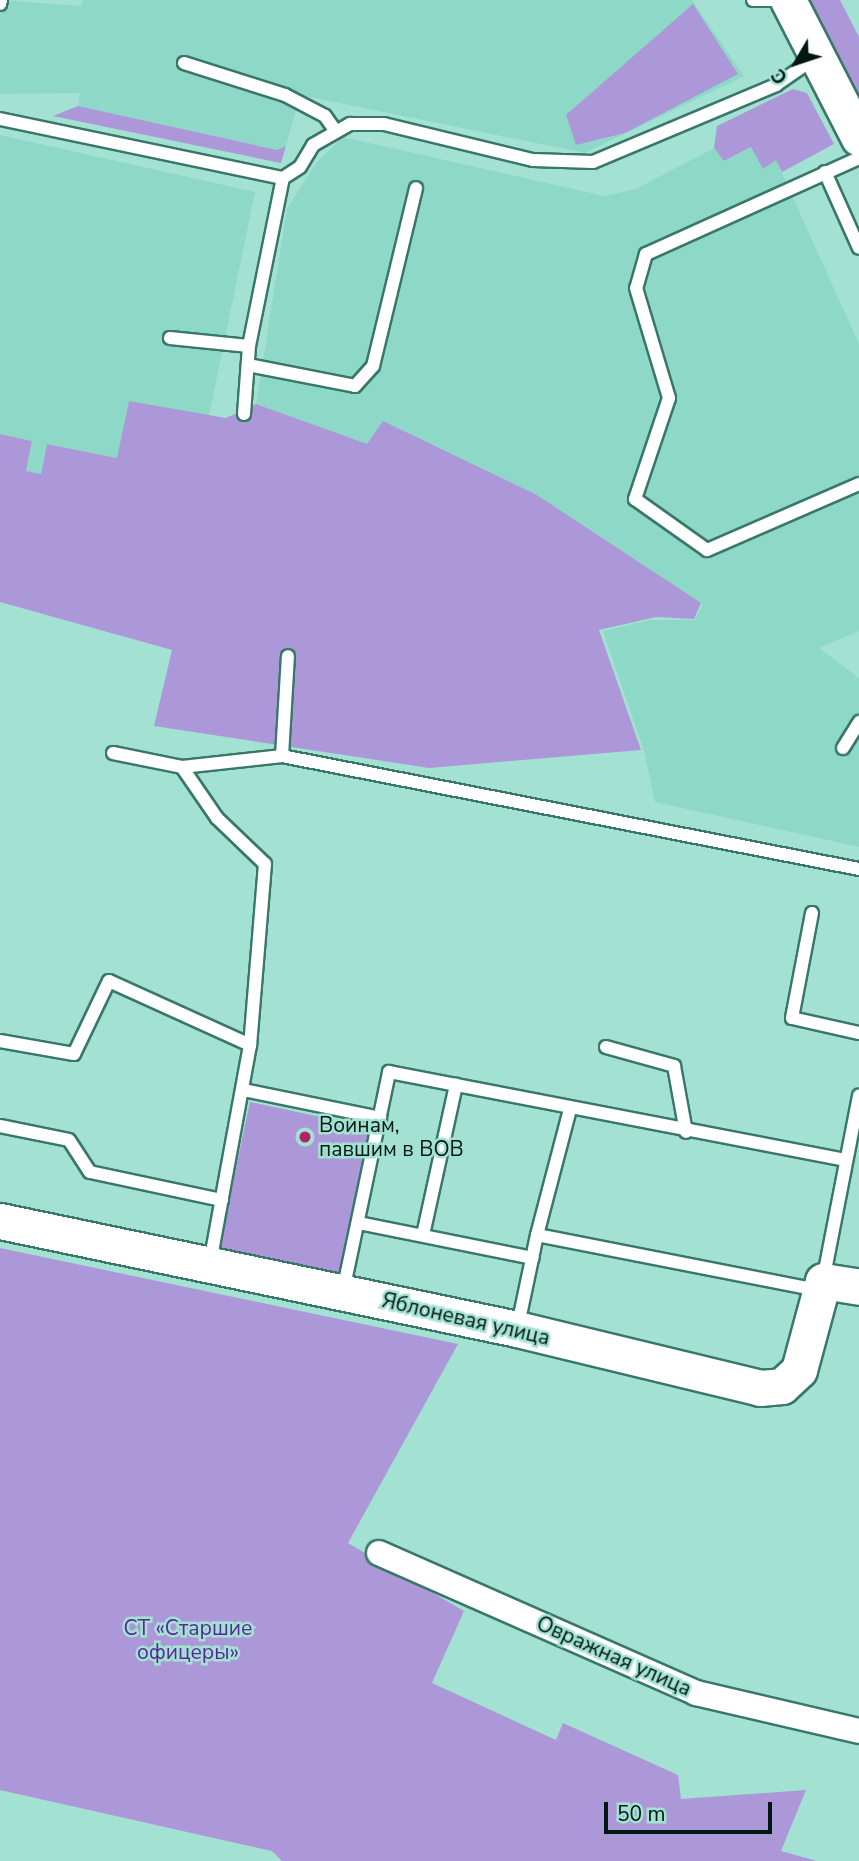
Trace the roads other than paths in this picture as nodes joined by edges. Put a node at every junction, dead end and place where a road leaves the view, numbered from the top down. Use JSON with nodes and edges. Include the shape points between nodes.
{"nodes":[{"id":1,"x":753,"y":0,"type":"edge"},
{"id":2,"x":780,"y":0,"type":"edge"},
{"id":3,"x":788,"y":0,"type":"edge"},
{"id":4,"x":815,"y":57,"type":"junction"},
{"id":5,"x":184,"y":63,"type":"dead end"},
{"id":6,"x":854,"y":115,"type":"edge"},
{"id":7,"x":0,"y":119,"type":"edge"},
{"id":8,"x":336,"y":132,"type":"junction"},
{"id":9,"x":859,"y":158,"type":"edge"},
{"id":10,"x":825,"y":172,"type":"junction"},
{"id":11,"x":283,"y":178,"type":"junction"},
{"id":12,"x":416,"y":188,"type":"dead end"},
{"id":13,"x":859,"y":248,"type":"edge"},
{"id":14,"x":170,"y":338,"type":"dead end"},
{"id":15,"x":249,"y":346,"type":"junction"},
{"id":16,"x":248,"y":365,"type":"junction"},
{"id":17,"x":244,"y":414,"type":"dead end"},
{"id":18,"x":859,"y":484,"type":"edge"},
{"id":19,"x":288,"y":656,"type":"dead end"},
{"id":20,"x":859,"y":722,"type":"edge"},
{"id":21,"x":843,"y":748,"type":"dead end"},
{"id":22,"x":113,"y":754,"type":"dead end"},
{"id":23,"x":282,"y":756,"type":"junction"},
{"id":24,"x":183,"y":767,"type":"junction"},
{"id":25,"x":859,"y":869,"type":"edge"},
{"id":26,"x":812,"y":913,"type":"dead end"},
{"id":27,"x":859,"y":1033,"type":"edge"},
{"id":28,"x":0,"y":1041,"type":"edge"},
{"id":29,"x":250,"y":1045,"type":"junction"},
{"id":30,"x":606,"y":1047,"type":"dead end"},
{"id":31,"x":456,"y":1085,"type":"junction"},
{"id":32,"x":244,"y":1090,"type":"junction"},
{"id":33,"x":859,"y":1095,"type":"edge"},
{"id":34,"x":570,"y":1109,"type":"junction"},
{"id":35,"x":380,"y":1118,"type":"junction"},
{"id":36,"x":0,"y":1126,"type":"edge"},
{"id":37,"x":686,"y":1132,"type":"junction"},
{"id":38,"x":846,"y":1160,"type":"junction"},
{"id":39,"x":222,"y":1200,"type":"junction"},
{"id":40,"x":0,"y":1220,"type":"edge"},
{"id":41,"x":359,"y":1223,"type":"junction"},
{"id":42,"x":423,"y":1235,"type":"junction"},
{"id":43,"x":537,"y":1236,"type":"junction"},
{"id":44,"x":532,"y":1258,"type":"junction"},
{"id":45,"x":210,"y":1264,"type":"junction"},
{"id":46,"x":823,"y":1281,"type":"junction"},
{"id":47,"x":859,"y":1287,"type":"edge"},
{"id":48,"x":343,"y":1291,"type":"junction"},
{"id":49,"x":517,"y":1329,"type":"junction"},
{"id":50,"x":379,"y":1553,"type":"dead end"},
{"id":51,"x":859,"y":1731,"type":"edge"}],
"edges":[{"from":1,"to":2,"type":"lane"},
{"from":3,"to":4,"type":"street"},
{"from":4,"to":6,"type":"street"},
{"from":4,"to":8,"type":"lane","via":[[776,85],[665,137],[593,162],[533,160],[384,124],[350,124]]},
{"from":5,"to":8,"type":"lane","via":[[285,95],[324,116]]},
{"from":7,"to":11,"type":"lane"},
{"from":8,"to":11,"type":"lane","via":[[313,145],[300,167]]},
{"from":9,"to":10,"type":"lane"},
{"from":10,"to":13,"type":"lane"},
{"from":10,"to":18,"type":"lane","via":[[646,254],[636,288],[669,398],[635,499],[707,550]]},
{"from":11,"to":15,"type":"lane"},
{"from":12,"to":16,"type":"lane","via":[[373,366],[355,386]]},
{"from":14,"to":15,"type":"lane"},
{"from":15,"to":16,"type":"lane"},
{"from":16,"to":17,"type":"lane"},
{"from":19,"to":23,"type":"lane"},
{"from":20,"to":21,"type":"lane"},
{"from":22,"to":24,"type":"lane"},
{"from":23,"to":24,"type":"lane"},
{"from":23,"to":25,"type":"lane"},
{"from":24,"to":29,"type":"lane","via":[[216,818],[265,864]]},
{"from":26,"to":27,"type":"lane","via":[[792,1018]]},
{"from":28,"to":29,"type":"lane","via":[[74,1054],[109,981]]},
{"from":29,"to":32,"type":"lane"},
{"from":30,"to":37,"type":"lane","via":[[674,1066]]},
{"from":31,"to":34,"type":"lane"},
{"from":31,"to":35,"type":"lane","via":[[389,1072]]},
{"from":31,"to":42,"type":"lane"},
{"from":32,"to":35,"type":"lane"},
{"from":32,"to":39,"type":"lane"},
{"from":33,"to":38,"type":"lane"},
{"from":34,"to":37,"type":"lane"},
{"from":34,"to":43,"type":"lane"},
{"from":35,"to":41,"type":"lane"},
{"from":36,"to":39,"type":"lane","via":[[69,1140],[90,1172]]},
{"from":37,"to":38,"type":"lane"},
{"from":38,"to":46,"type":"lane"},
{"from":39,"to":45,"type":"lane"},
{"from":40,"to":45,"type":"street","name":"Яблоневая улица"},
{"from":41,"to":42,"type":"lane"},
{"from":41,"to":48,"type":"lane"},
{"from":42,"to":44,"type":"lane"},
{"from":43,"to":44,"type":"lane"},
{"from":43,"to":46,"type":"lane","via":[[807,1288]]},
{"from":44,"to":49,"type":"lane"},
{"from":45,"to":48,"type":"street","name":"Яблоневая улица"},
{"from":46,"to":47,"type":"street"},
{"from":46,"to":49,"type":"street","name":"Яблоневая улица","via":[[799,1370],[782,1386],[760,1388]]},
{"from":48,"to":49,"type":"street","name":"Яблоневая улица"},
{"from":50,"to":51,"type":"street","name":"Овражная улица","via":[[696,1693]]}]}
